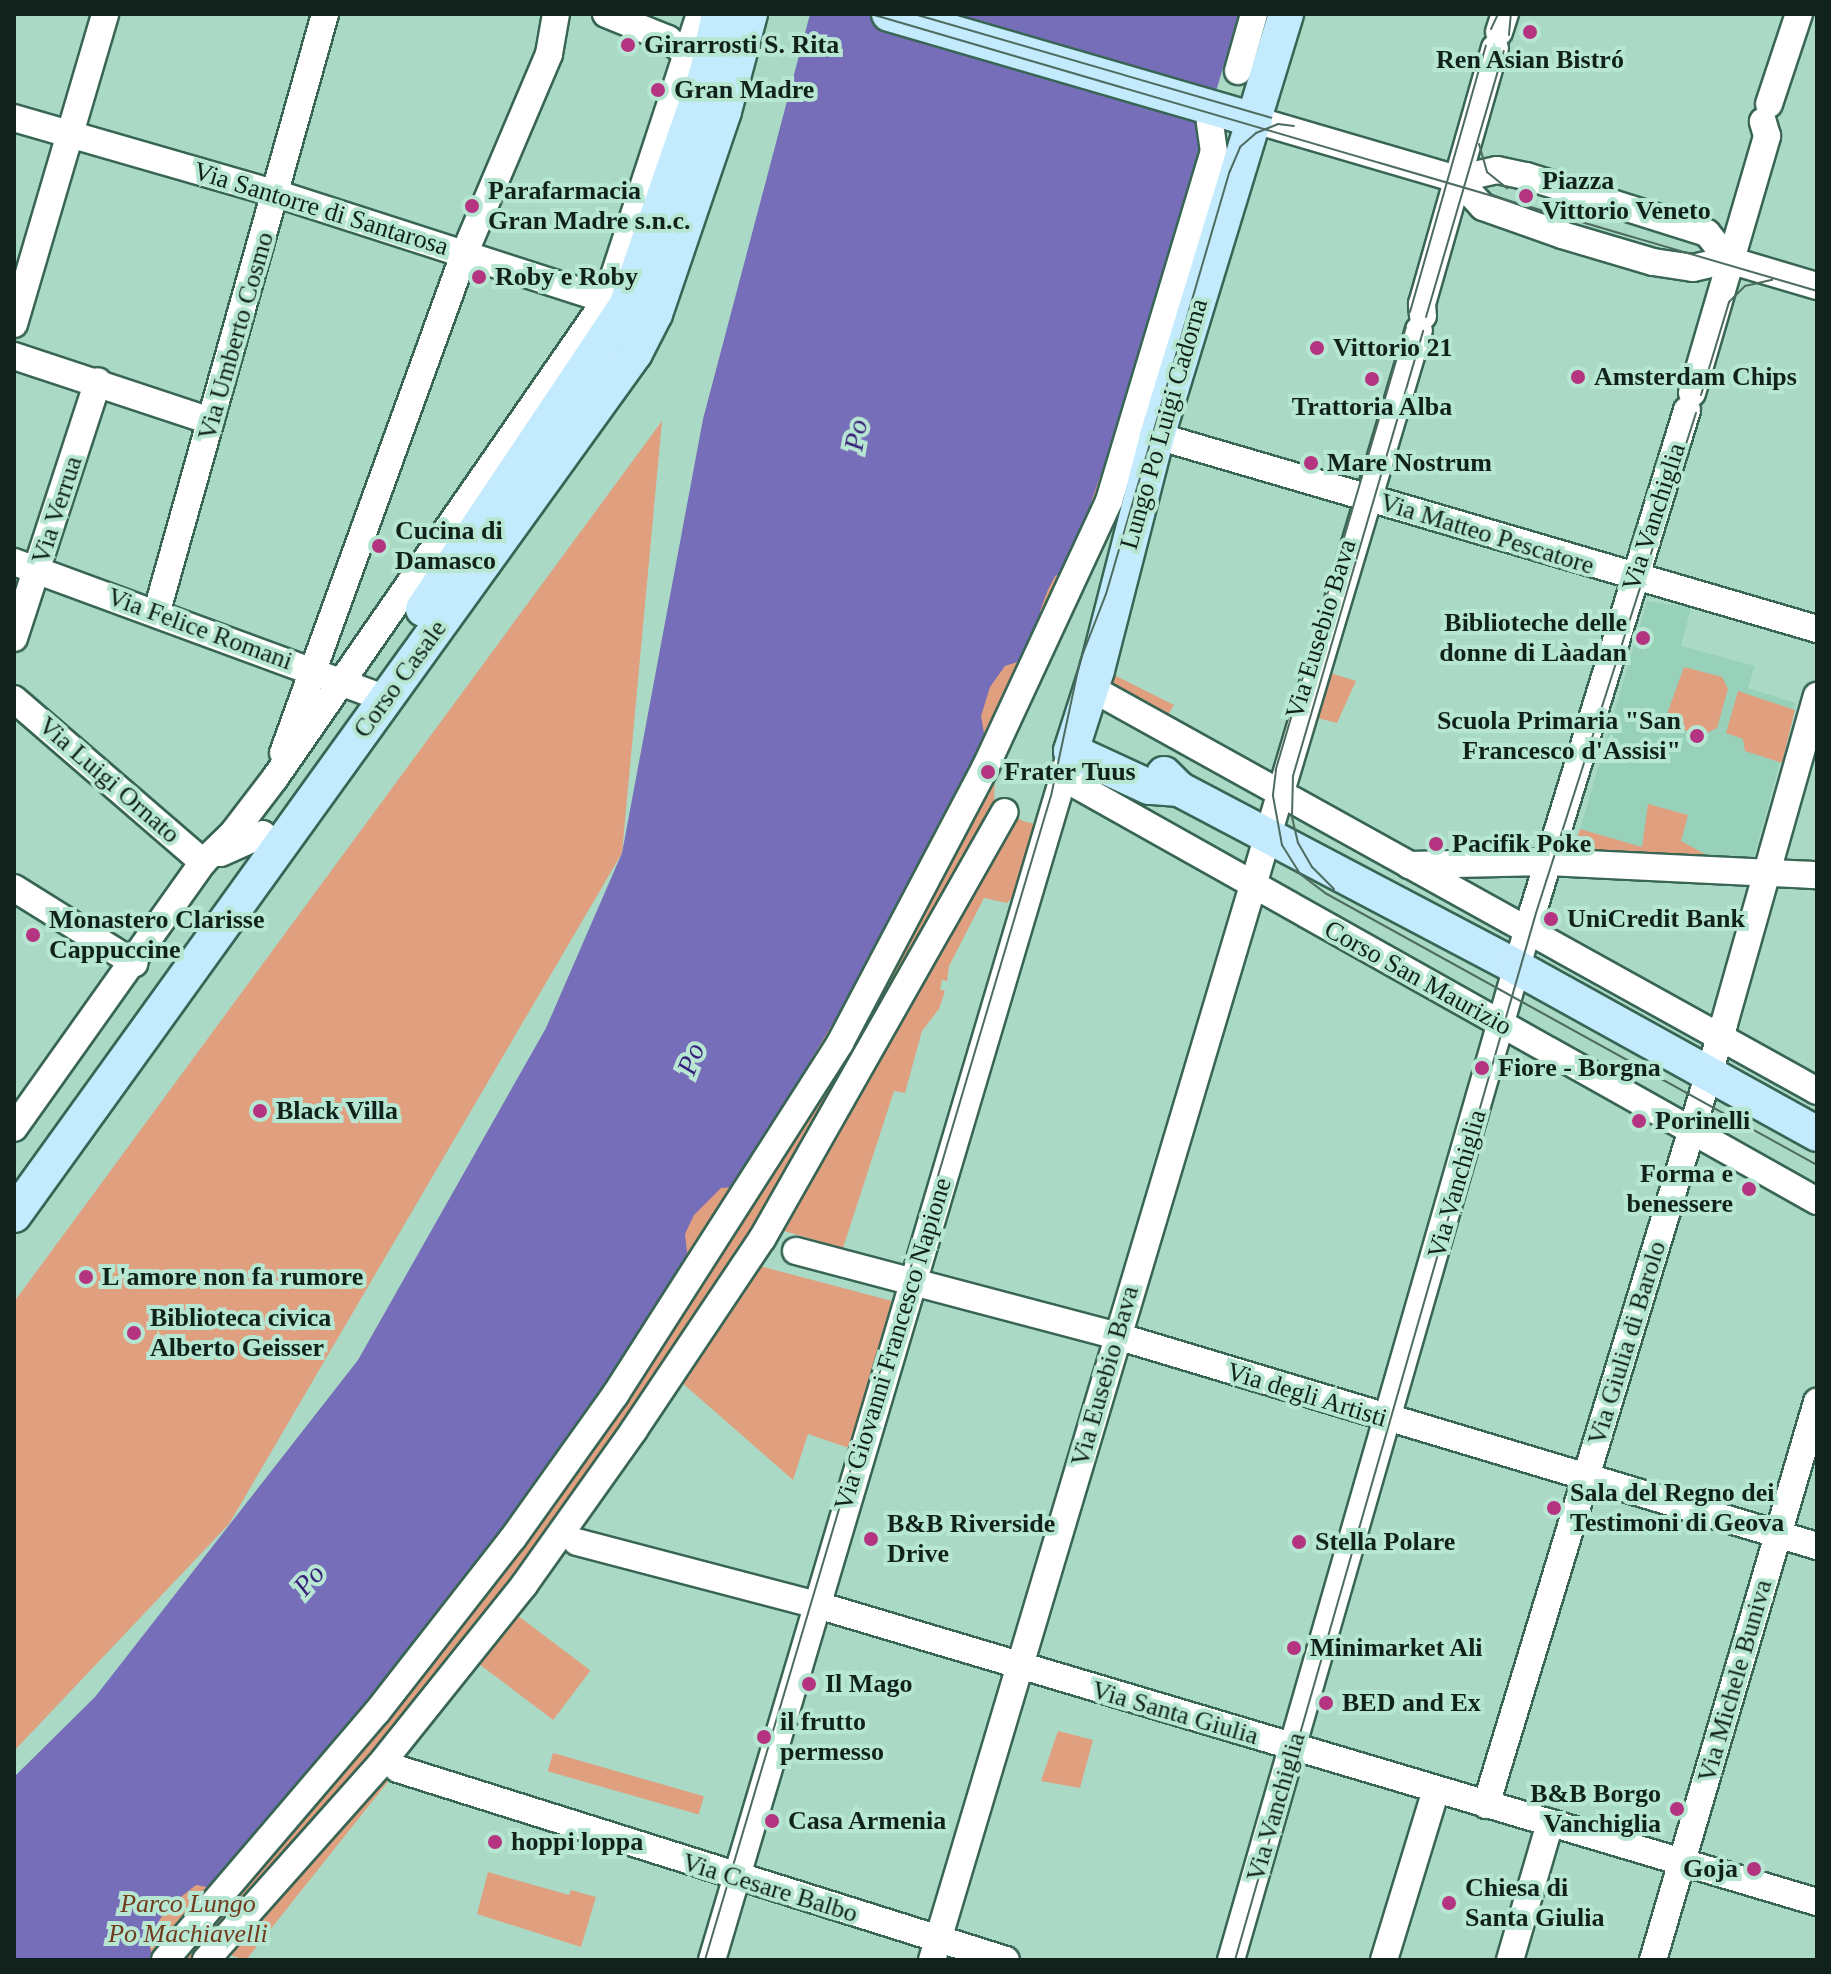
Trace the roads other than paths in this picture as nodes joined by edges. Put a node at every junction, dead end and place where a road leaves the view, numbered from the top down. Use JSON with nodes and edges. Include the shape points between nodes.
{"nodes":[{"id":1,"x":105,"y":14,"type":"edge"},
{"id":2,"x":325,"y":14,"type":"edge"},
{"id":3,"x":556,"y":14,"type":"edge"},
{"id":4,"x":700,"y":14,"type":"edge"},
{"id":5,"x":719,"y":14,"type":"edge"},
{"id":6,"x":750,"y":14,"type":"edge"},
{"id":7,"x":889,"y":14,"type":"edge"},
{"id":8,"x":1254,"y":14,"type":"edge"},
{"id":9,"x":1286,"y":14,"type":"edge"},
{"id":10,"x":1799,"y":14,"type":"edge"},
{"id":11,"x":622,"y":15,"type":"edge"},
{"id":12,"x":1498,"y":36,"type":"edge"},
{"id":13,"x":698,"y":63,"type":"junction"},
{"id":14,"x":1238,"y":71,"type":"dead end"},
{"id":15,"x":708,"y":114,"type":"junction"},
{"id":16,"x":1211,"y":115,"type":"junction"},
{"id":17,"x":14,"y":118,"type":"edge"},
{"id":18,"x":1255,"y":120,"type":"junction"},
{"id":19,"x":70,"y":134,"type":"junction"},
{"id":20,"x":1457,"y":179,"type":"junction"},
{"id":21,"x":278,"y":194,"type":"junction"},
{"id":22,"x":465,"y":252,"type":"junction"},
{"id":23,"x":1729,"y":260,"type":"junction"},
{"id":24,"x":1817,"y":286,"type":"edge"},
{"id":25,"x":616,"y":303,"type":"junction"},
{"id":26,"x":14,"y":324,"type":"edge"},
{"id":27,"x":14,"y":356,"type":"edge"},
{"id":28,"x":98,"y":381,"type":"junction"},
{"id":29,"x":211,"y":421,"type":"junction"},
{"id":30,"x":1157,"y":436,"type":"junction"},
{"id":31,"x":1366,"y":498,"type":"junction"},
{"id":32,"x":26,"y":566,"type":"edge"},
{"id":33,"x":1637,"y":578,"type":"junction"},
{"id":34,"x":157,"y":611,"type":"junction"},
{"id":35,"x":1817,"y":629,"type":"edge"},
{"id":36,"x":14,"y":638,"type":"edge"},
{"id":37,"x":310,"y":670,"type":"junction"},
{"id":38,"x":1091,"y":688,"type":"junction"},
{"id":39,"x":366,"y":690,"type":"junction"},
{"id":40,"x":1817,"y":696,"type":"edge"},
{"id":41,"x":14,"y":699,"type":"edge"},
{"id":42,"x":1071,"y":752,"type":"junction"},
{"id":43,"x":275,"y":778,"type":"junction"},
{"id":44,"x":1282,"y":794,"type":"junction"},
{"id":45,"x":1005,"y":812,"type":"dead end"},
{"id":46,"x":263,"y":834,"type":"junction"},
{"id":47,"x":1269,"y":837,"type":"junction"},
{"id":48,"x":203,"y":862,"type":"junction"},
{"id":49,"x":1548,"y":862,"type":"junction"},
{"id":50,"x":1409,"y":865,"type":"junction"},
{"id":51,"x":1768,"y":872,"type":"junction"},
{"id":52,"x":1817,"y":875,"type":"edge"},
{"id":53,"x":1253,"y":886,"type":"junction"},
{"id":54,"x":14,"y":888,"type":"edge"},
{"id":55,"x":1527,"y":930,"type":"junction"},
{"id":56,"x":134,"y":963,"type":"junction"},
{"id":57,"x":1518,"y":968,"type":"junction"},
{"id":58,"x":1503,"y":1024,"type":"junction"},
{"id":59,"x":1719,"y":1038,"type":"junction"},
{"id":60,"x":1709,"y":1074,"type":"junction"},
{"id":61,"x":1817,"y":1091,"type":"edge"},
{"id":62,"x":14,"y":1128,"type":"edge"},
{"id":63,"x":1692,"y":1132,"type":"junction"},
{"id":64,"x":1817,"y":1134,"type":"edge"},
{"id":65,"x":14,"y":1177,"type":"edge"},
{"id":66,"x":1817,"y":1201,"type":"edge"},
{"id":67,"x":14,"y":1215,"type":"edge"},
{"id":68,"x":796,"y":1251,"type":"dead end"},
{"id":69,"x":912,"y":1279,"type":"junction"},
{"id":70,"x":1117,"y":1336,"type":"junction"},
{"id":71,"x":1817,"y":1402,"type":"edge"},
{"id":72,"x":1390,"y":1420,"type":"junction"},
{"id":73,"x":1585,"y":1478,"type":"junction"},
{"id":74,"x":1778,"y":1535,"type":"junction"},
{"id":75,"x":577,"y":1542,"type":"dead end"},
{"id":76,"x":1817,"y":1546,"type":"edge"},
{"id":77,"x":814,"y":1604,"type":"junction"},
{"id":78,"x":1022,"y":1668,"type":"junction"},
{"id":79,"x":1294,"y":1747,"type":"junction"},
{"id":80,"x":398,"y":1769,"type":"dead end"},
{"id":81,"x":1435,"y":1793,"type":"junction"},
{"id":82,"x":1486,"y":1805,"type":"junction"},
{"id":83,"x":1550,"y":1823,"type":"junction"},
{"id":84,"x":1682,"y":1862,"type":"junction"},
{"id":85,"x":738,"y":1879,"type":"junction"},
{"id":86,"x":1817,"y":1902,"type":"edge"},
{"id":87,"x":935,"y":1950,"type":"edge"},
{"id":88,"x":165,"y":1960,"type":"edge"},
{"id":89,"x":206,"y":1960,"type":"edge"},
{"id":90,"x":712,"y":1960,"type":"edge"},
{"id":91,"x":1006,"y":1960,"type":"edge"},
{"id":92,"x":1231,"y":1960,"type":"edge"},
{"id":93,"x":1384,"y":1960,"type":"edge"},
{"id":94,"x":1510,"y":1960,"type":"edge"},
{"id":95,"x":1653,"y":1960,"type":"edge"}],
"edges":[{"from":1,"to":19,"type":"street"},
{"from":2,"to":21,"type":"street","name":"Via Umberto Cosmo"},
{"from":3,"to":22,"type":"street","name":"Corso Casale","via":[[549,54]]},
{"from":4,"to":13,"type":"street","name":"Corso Casale"},
{"from":5,"to":13,"type":"main road"},
{"from":6,"to":15,"type":"main road"},
{"from":7,"to":16,"type":"main road"},
{"from":8,"to":14,"type":"street"},
{"from":9,"to":18,"type":"main road","name":"Lungo Po Luigi Cadorna"},
{"from":10,"to":23,"type":"street"},
{"from":11,"to":13,"type":"street"},
{"from":12,"to":20,"type":"street"},
{"from":13,"to":15,"type":"main road"},
{"from":13,"to":25,"type":"street","name":"Corso Casale"},
{"from":15,"to":25,"type":"main road","name":"Corso Casale"},
{"from":15,"to":39,"type":"main road","name":"Corso Casale","via":[[655,314],[635,353]]},
{"from":16,"to":18,"type":"main road"},
{"from":16,"to":88,"type":"street","via":[[1214,152],[1109,501],[986,766],[840,1043],[615,1395],[513,1538],[368,1723]]},
{"from":17,"to":19,"type":"street","name":"Via Santorre di Santarosa"},
{"from":18,"to":20,"type":"street"},
{"from":18,"to":30,"type":"main road","name":"Lungo Po Luigi Cadorna"},
{"from":19,"to":21,"type":"street","name":"Via Santorre di Santarosa"},
{"from":19,"to":26,"type":"street"},
{"from":20,"to":23,"type":"street","via":[[1483,207],[1574,239],[1693,268]]},
{"from":20,"to":23,"type":"street","via":[[1497,170],[1669,219],[1707,233]]},
{"from":20,"to":31,"type":"street","name":"Via Eusebio Bava"},
{"from":21,"to":22,"type":"street","name":"Via Santorre di Santarosa"},
{"from":21,"to":29,"type":"street","name":"Via Umberto Cosmo"},
{"from":22,"to":25,"type":"street","name":"Via Santorre di Santarosa"},
{"from":22,"to":37,"type":"street","name":"Corso Casale"},
{"from":23,"to":24,"type":"street"},
{"from":23,"to":33,"type":"street","name":"Via Vanchiglia"},
{"from":25,"to":39,"type":"main road","name":"Corso Casale"},
{"from":27,"to":28,"type":"street"},
{"from":28,"to":29,"type":"street"},
{"from":28,"to":32,"type":"street","name":"Via Verrua"},
{"from":29,"to":34,"type":"street","name":"Via Umberto Cosmo"},
{"from":30,"to":31,"type":"street","name":"Via Matteo Pescatore"},
{"from":30,"to":38,"type":"main road","name":"Lungo Po Luigi Cadorna"},
{"from":31,"to":33,"type":"street","name":"Via Matteo Pescatore"},
{"from":31,"to":44,"type":"street","name":"Via Eusebio Bava"},
{"from":32,"to":34,"type":"street","name":"Via Felice Romani"},
{"from":32,"to":36,"type":"street","name":"Via Verrua"},
{"from":33,"to":35,"type":"street","name":"Via Matteo Pescatore"},
{"from":33,"to":49,"type":"street","name":"Via Vanchiglia"},
{"from":34,"to":37,"type":"street","name":"Via Felice Romani"},
{"from":37,"to":39,"type":"street","name":"Via Felice Romani"},
{"from":37,"to":43,"type":"street","name":"Corso Casale"},
{"from":38,"to":42,"type":"main road","name":"Lungo Po Luigi Cadorna"},
{"from":38,"to":44,"type":"street"},
{"from":39,"to":43,"type":"street","name":"Corso Casale"},
{"from":39,"to":46,"type":"main road","name":"Corso Casale"},
{"from":39,"to":67,"type":"main road","name":"Corso Casale"},
{"from":40,"to":51,"type":"street","name":"Via Giulia di Barolo"},
{"from":41,"to":48,"type":"street","name":"Via Luigi Ornato"},
{"from":42,"to":47,"type":"main road","name":"Corso San Maurizio","via":[[1161,771],[1179,789]]},
{"from":42,"to":53,"type":"street","name":"Corso San Maurizio"},
{"from":42,"to":69,"type":"street","name":"Via Giovanni Francesco Napione"},
{"from":43,"to":48,"type":"street","name":"Corso Casale"},
{"from":44,"to":47,"type":"street","name":"Via Eusebio Bava"},
{"from":44,"to":50,"type":"street"},
{"from":45,"to":89,"type":"street","via":[[762,1239],[634,1430],[524,1585],[380,1765]]},
{"from":46,"to":48,"type":"street"},
{"from":46,"to":65,"type":"main road","name":"Corso Casale"},
{"from":47,"to":53,"type":"street","name":"Via Eusebio Bava"},
{"from":47,"to":57,"type":"main road","name":"Corso San Maurizio"},
{"from":48,"to":56,"type":"street","name":"Corso Casale"},
{"from":49,"to":50,"type":"street"},
{"from":49,"to":51,"type":"street"},
{"from":49,"to":55,"type":"street","name":"Via Vanchiglia"},
{"from":50,"to":55,"type":"street"},
{"from":51,"to":52,"type":"street"},
{"from":51,"to":59,"type":"street","name":"Via Giulia di Barolo"},
{"from":53,"to":58,"type":"street","name":"Corso San Maurizio"},
{"from":53,"to":70,"type":"street","name":"Via Eusebio Bava"},
{"from":54,"to":56,"type":"street"},
{"from":55,"to":57,"type":"street","name":"Via Vanchiglia"},
{"from":55,"to":59,"type":"street"},
{"from":56,"to":62,"type":"street","name":"Corso Casale"},
{"from":57,"to":58,"type":"street","name":"Via Vanchiglia"},
{"from":57,"to":60,"type":"main road","name":"Corso San Maurizio"},
{"from":58,"to":63,"type":"street","name":"Corso San Maurizio"},
{"from":58,"to":72,"type":"street","name":"Via Vanchiglia"},
{"from":59,"to":60,"type":"street","name":"Via Giulia di Barolo"},
{"from":59,"to":61,"type":"street"},
{"from":60,"to":63,"type":"street","name":"Via Giulia di Barolo"},
{"from":60,"to":64,"type":"main road","name":"Corso San Maurizio"},
{"from":63,"to":66,"type":"street","name":"Corso San Maurizio"},
{"from":63,"to":73,"type":"street","name":"Via Giulia di Barolo"},
{"from":68,"to":69,"type":"street","name":"Via degli Artisti"},
{"from":69,"to":70,"type":"street","name":"Via degli Artisti"},
{"from":69,"to":77,"type":"street","name":"Via Giovanni Francesco Napione"},
{"from":70,"to":72,"type":"street","name":"Via degli Artisti"},
{"from":70,"to":78,"type":"street","name":"Via Eusebio Bava"},
{"from":71,"to":74,"type":"street","name":"Via Michele Buniva"},
{"from":72,"to":73,"type":"street","name":"Via degli Artisti"},
{"from":72,"to":79,"type":"street","name":"Via Vanchiglia"},
{"from":73,"to":74,"type":"street","name":"Via degli Artisti"},
{"from":73,"to":82,"type":"street","name":"Via Giulia di Barolo"},
{"from":74,"to":76,"type":"street","name":"Via degli Artisti"},
{"from":74,"to":84,"type":"street","name":"Via Michele Buniva"},
{"from":75,"to":77,"type":"street","name":"Via Santa Giulia"},
{"from":77,"to":78,"type":"street","name":"Via Santa Giulia"},
{"from":77,"to":85,"type":"street","name":"Via Giovanni Francesco Napione"},
{"from":78,"to":79,"type":"street","name":"Via Santa Giulia"},
{"from":78,"to":87,"type":"street","name":"Via Eusebio Bava"},
{"from":79,"to":81,"type":"street","name":"Via Santa Giulia"},
{"from":79,"to":92,"type":"street","name":"Via Vanchiglia"},
{"from":80,"to":85,"type":"street","name":"Via Cesare Balbo"},
{"from":81,"to":82,"type":"street","name":"Via Santa Giulia"},
{"from":81,"to":93,"type":"street"},
{"from":82,"to":83,"type":"street","name":"Via Santa Giulia"},
{"from":83,"to":84,"type":"street","name":"Via Santa Giulia"},
{"from":83,"to":94,"type":"street"},
{"from":84,"to":86,"type":"street","name":"Via Santa Giulia"},
{"from":84,"to":95,"type":"street","name":"Via Michele Buniva"},
{"from":85,"to":87,"type":"street","name":"Via Cesare Balbo"},
{"from":85,"to":90,"type":"street","name":"Via Giovanni Francesco Napione"},
{"from":87,"to":91,"type":"street","name":"Via Cesare Balbo"}]}
